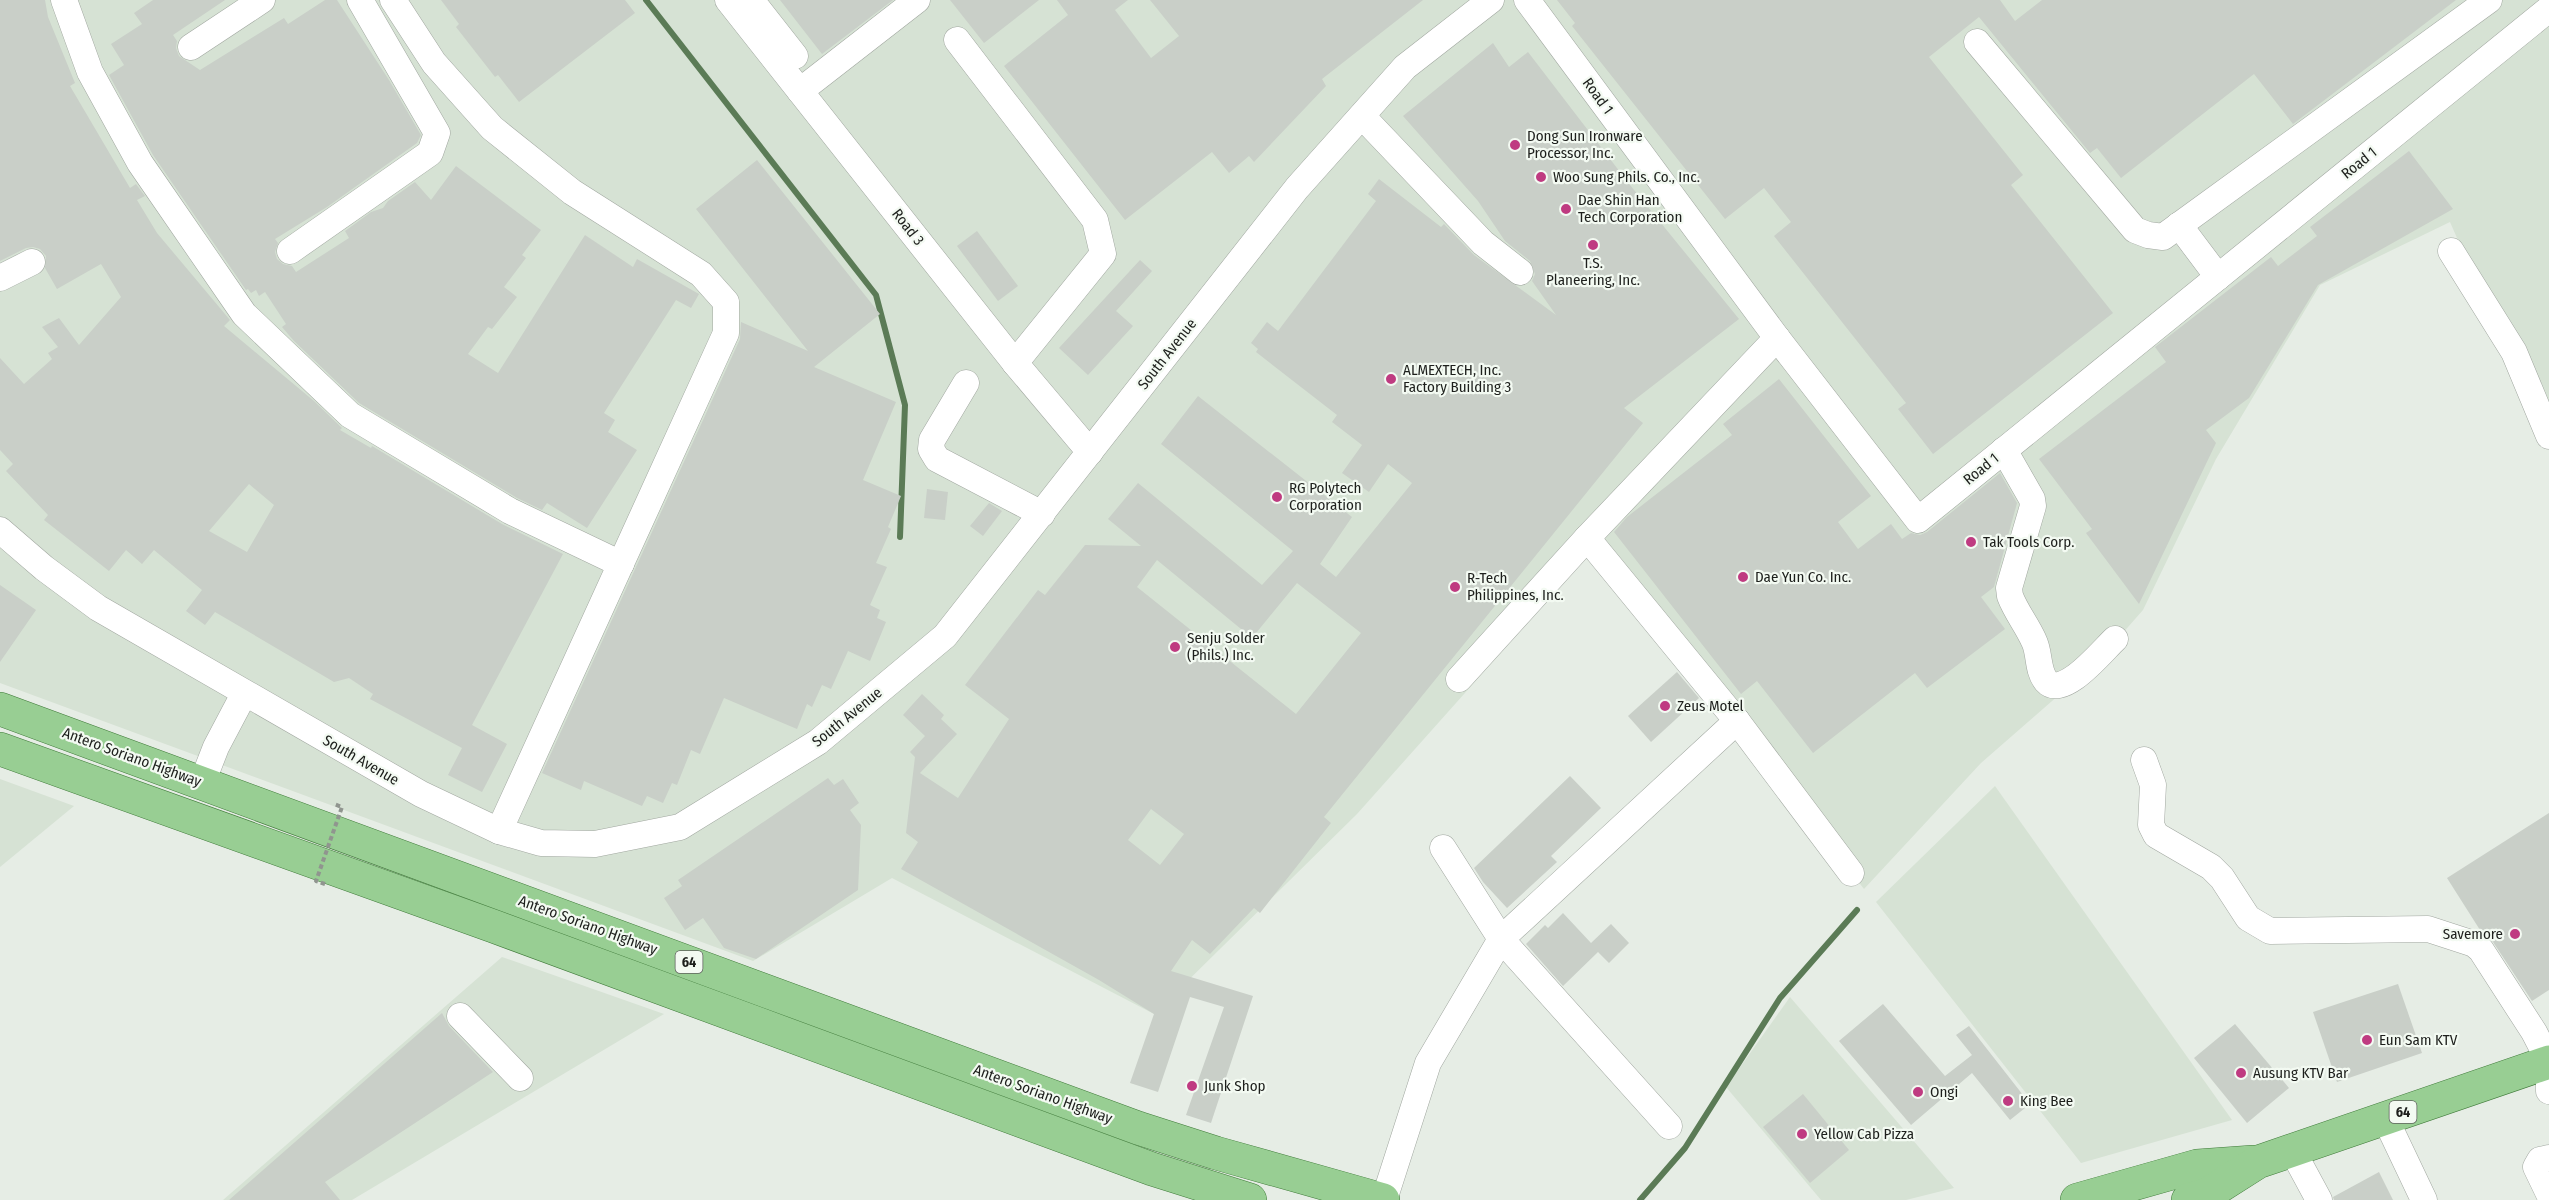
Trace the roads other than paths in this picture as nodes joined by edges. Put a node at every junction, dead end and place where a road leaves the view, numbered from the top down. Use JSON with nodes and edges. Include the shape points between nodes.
{"nodes":[{"id":1,"x":64,"y":0,"type":"edge"},
{"id":2,"x":262,"y":0,"type":"edge"},
{"id":3,"x":360,"y":0,"type":"edge"},
{"id":4,"x":393,"y":0,"type":"edge"},
{"id":5,"x":728,"y":0,"type":"edge"},
{"id":6,"x":751,"y":0,"type":"edge"},
{"id":7,"x":917,"y":0,"type":"edge"},
{"id":8,"x":1491,"y":0,"type":"edge"},
{"id":9,"x":1527,"y":0,"type":"edge"},
{"id":10,"x":2489,"y":0,"type":"edge"},
{"id":11,"x":2549,"y":9,"type":"edge"},
{"id":12,"x":957,"y":40,"type":"dead end"},
{"id":13,"x":1977,"y":42,"type":"dead end"},
{"id":14,"x":191,"y":47,"type":"dead end"},
{"id":15,"x":807,"y":86,"type":"junction"},
{"id":16,"x":1362,"y":116,"type":"junction"},
{"id":17,"x":2179,"y":225,"type":"junction"},
{"id":18,"x":291,"y":251,"type":"dead end"},
{"id":19,"x":2451,"y":251,"type":"dead end"},
{"id":20,"x":32,"y":262,"type":"dead end"},
{"id":21,"x":1520,"y":272,"type":"dead end"},
{"id":22,"x":2218,"y":277,"type":"junction"},
{"id":23,"x":0,"y":278,"type":"edge"},
{"id":24,"x":1777,"y":338,"type":"junction"},
{"id":25,"x":1015,"y":363,"type":"junction"},
{"id":26,"x":966,"y":383,"type":"dead end"},
{"id":27,"x":2549,"y":436,"type":"edge"},
{"id":28,"x":2004,"y":450,"type":"junction"},
{"id":29,"x":1090,"y":452,"type":"junction"},
{"id":30,"x":1042,"y":514,"type":"junction"},
{"id":31,"x":0,"y":530,"type":"edge"},
{"id":32,"x":1587,"y":538,"type":"junction"},
{"id":33,"x":621,"y":564,"type":"junction"},
{"id":34,"x":2115,"y":639,"type":"dead end"},
{"id":35,"x":1459,"y":679,"type":"dead end"},
{"id":36,"x":244,"y":693,"type":"junction"},
{"id":37,"x":0,"y":709,"type":"edge"},
{"id":38,"x":1737,"y":721,"type":"junction"},
{"id":39,"x":0,"y":749,"type":"edge"},
{"id":40,"x":2144,"y":760,"type":"dead end"},
{"id":41,"x":202,"y":783,"type":"junction"},
{"id":42,"x":499,"y":831,"type":"junction"},
{"id":43,"x":1443,"y":848,"type":"dead end"},
{"id":44,"x":1851,"y":873,"type":"dead end"},
{"id":45,"x":1501,"y":939,"type":"junction"},
{"id":46,"x":460,"y":1016,"type":"dead end"},
{"id":47,"x":2549,"y":1062,"type":"edge"},
{"id":48,"x":2549,"y":1068,"type":"edge"},
{"id":49,"x":520,"y":1078,"type":"dead end"},
{"id":50,"x":2549,"y":1091,"type":"edge"},
{"id":51,"x":2385,"y":1119,"type":"junction"},
{"id":52,"x":1669,"y":1126,"type":"dead end"},
{"id":53,"x":2292,"y":1150,"type":"junction"},
{"id":54,"x":2549,"y":1158,"type":"edge"},
{"id":55,"x":2258,"y":1162,"type":"junction"},
{"id":56,"x":2549,"y":1194,"type":"edge"},
{"id":57,"x":2090,"y":1198,"type":"edge"},
{"id":58,"x":1250,"y":1200,"type":"edge"},
{"id":59,"x":1383,"y":1200,"type":"edge"},
{"id":60,"x":2188,"y":1200,"type":"edge"},
{"id":61,"x":2319,"y":1200,"type":"edge"},
{"id":62,"x":2424,"y":1200,"type":"edge"}],
"edges":[{"from":1,"to":33,"type":"street","via":[[90,72],[140,163],[244,314],[350,416],[510,511]]},
{"from":2,"to":14,"type":"street"},
{"from":3,"to":18,"type":"street","via":[[437,133],[430,153]]},
{"from":4,"to":33,"type":"street","via":[[434,63],[492,128],[572,192],[701,274],[726,302],[726,333]]},
{"from":5,"to":15,"type":"street","name":"Road 3"},
{"from":6,"to":15,"type":"street"},
{"from":7,"to":15,"type":"street"},
{"from":8,"to":16,"type":"street","name":"South Avenue","via":[[1406,67]]},
{"from":9,"to":24,"type":"street","name":"Road 1"},
{"from":10,"to":17,"type":"street"},
{"from":11,"to":22,"type":"street","name":"Road 1"},
{"from":12,"to":25,"type":"street","via":[[1095,220],[1103,254]]},
{"from":13,"to":17,"type":"street","via":[[2135,230],[2163,237]]},
{"from":15,"to":25,"type":"street","name":"Road 3"},
{"from":16,"to":21,"type":"street","via":[[1483,243]]},
{"from":16,"to":29,"type":"street","name":"South Avenue","via":[[1297,188]]},
{"from":17,"to":22,"type":"street"},
{"from":19,"to":27,"type":"street","via":[[2514,352]]},
{"from":20,"to":23,"type":"street"},
{"from":22,"to":28,"type":"street","name":"Road 1"},
{"from":24,"to":28,"type":"street","name":"Road 1","via":[[1918,520]]},
{"from":24,"to":32,"type":"street"},
{"from":25,"to":29,"type":"street","name":"Road 3"},
{"from":26,"to":30,"type":"street","via":[[932,440],[931,449],[937,459]]},
{"from":28,"to":34,"type":"street","via":[[2032,499],[2009,588],[2013,604],[2034,642],[2041,673],[2047,682],[2061,686]]},
{"from":29,"to":30,"type":"street","name":"South Avenue"},
{"from":30,"to":42,"type":"street","name":"South Avenue","via":[[945,636],[818,742],[680,828],[595,844],[541,843]]},
{"from":31,"to":36,"type":"street","name":"South Avenue","via":[[98,608]]},
{"from":32,"to":35,"type":"street"},
{"from":32,"to":38,"type":"street"},
{"from":33,"to":42,"type":"street"},
{"from":36,"to":41,"type":"street"},
{"from":36,"to":42,"type":"street","name":"South Avenue","via":[[421,794]]},
{"from":37,"to":41,"type":"main road","name":"Antero Soriano Highway","number":"64"},
{"from":38,"to":44,"type":"street"},
{"from":38,"to":45,"type":"street"},
{"from":39,"to":58,"type":"main road","number":"64","via":[[1152,1169]]},
{"from":40,"to":47,"type":"street","via":[[2153,785],[2151,825],[2156,835],[2211,867],[2248,918],[2270,931],[2428,929],[2474,944],[2528,1023]]},
{"from":41,"to":59,"type":"main road","name":"Antero Soriano Highway","number":"64","via":[[1127,1124]]},
{"from":43,"to":45,"type":"street"},
{"from":45,"to":52,"type":"street"},
{"from":45,"to":59,"type":"street","via":[[1428,1063]]},
{"from":46,"to":49,"type":"street"},
{"from":47,"to":51,"type":"main road","number":"64"},
{"from":48,"to":50,"type":"street"},
{"from":51,"to":53,"type":"main road","number":"64"},
{"from":51,"to":62,"type":"street"},
{"from":53,"to":55,"type":"main road","number":"64"},
{"from":53,"to":61,"type":"street"},
{"from":54,"to":56,"type":"street","via":[[2540,1160],[2536,1167]]},
{"from":55,"to":57,"type":"main road","number":"64","via":[[2197,1166]]},
{"from":55,"to":60,"type":"main road","number":"64","via":[[2206,1195]]}]}
